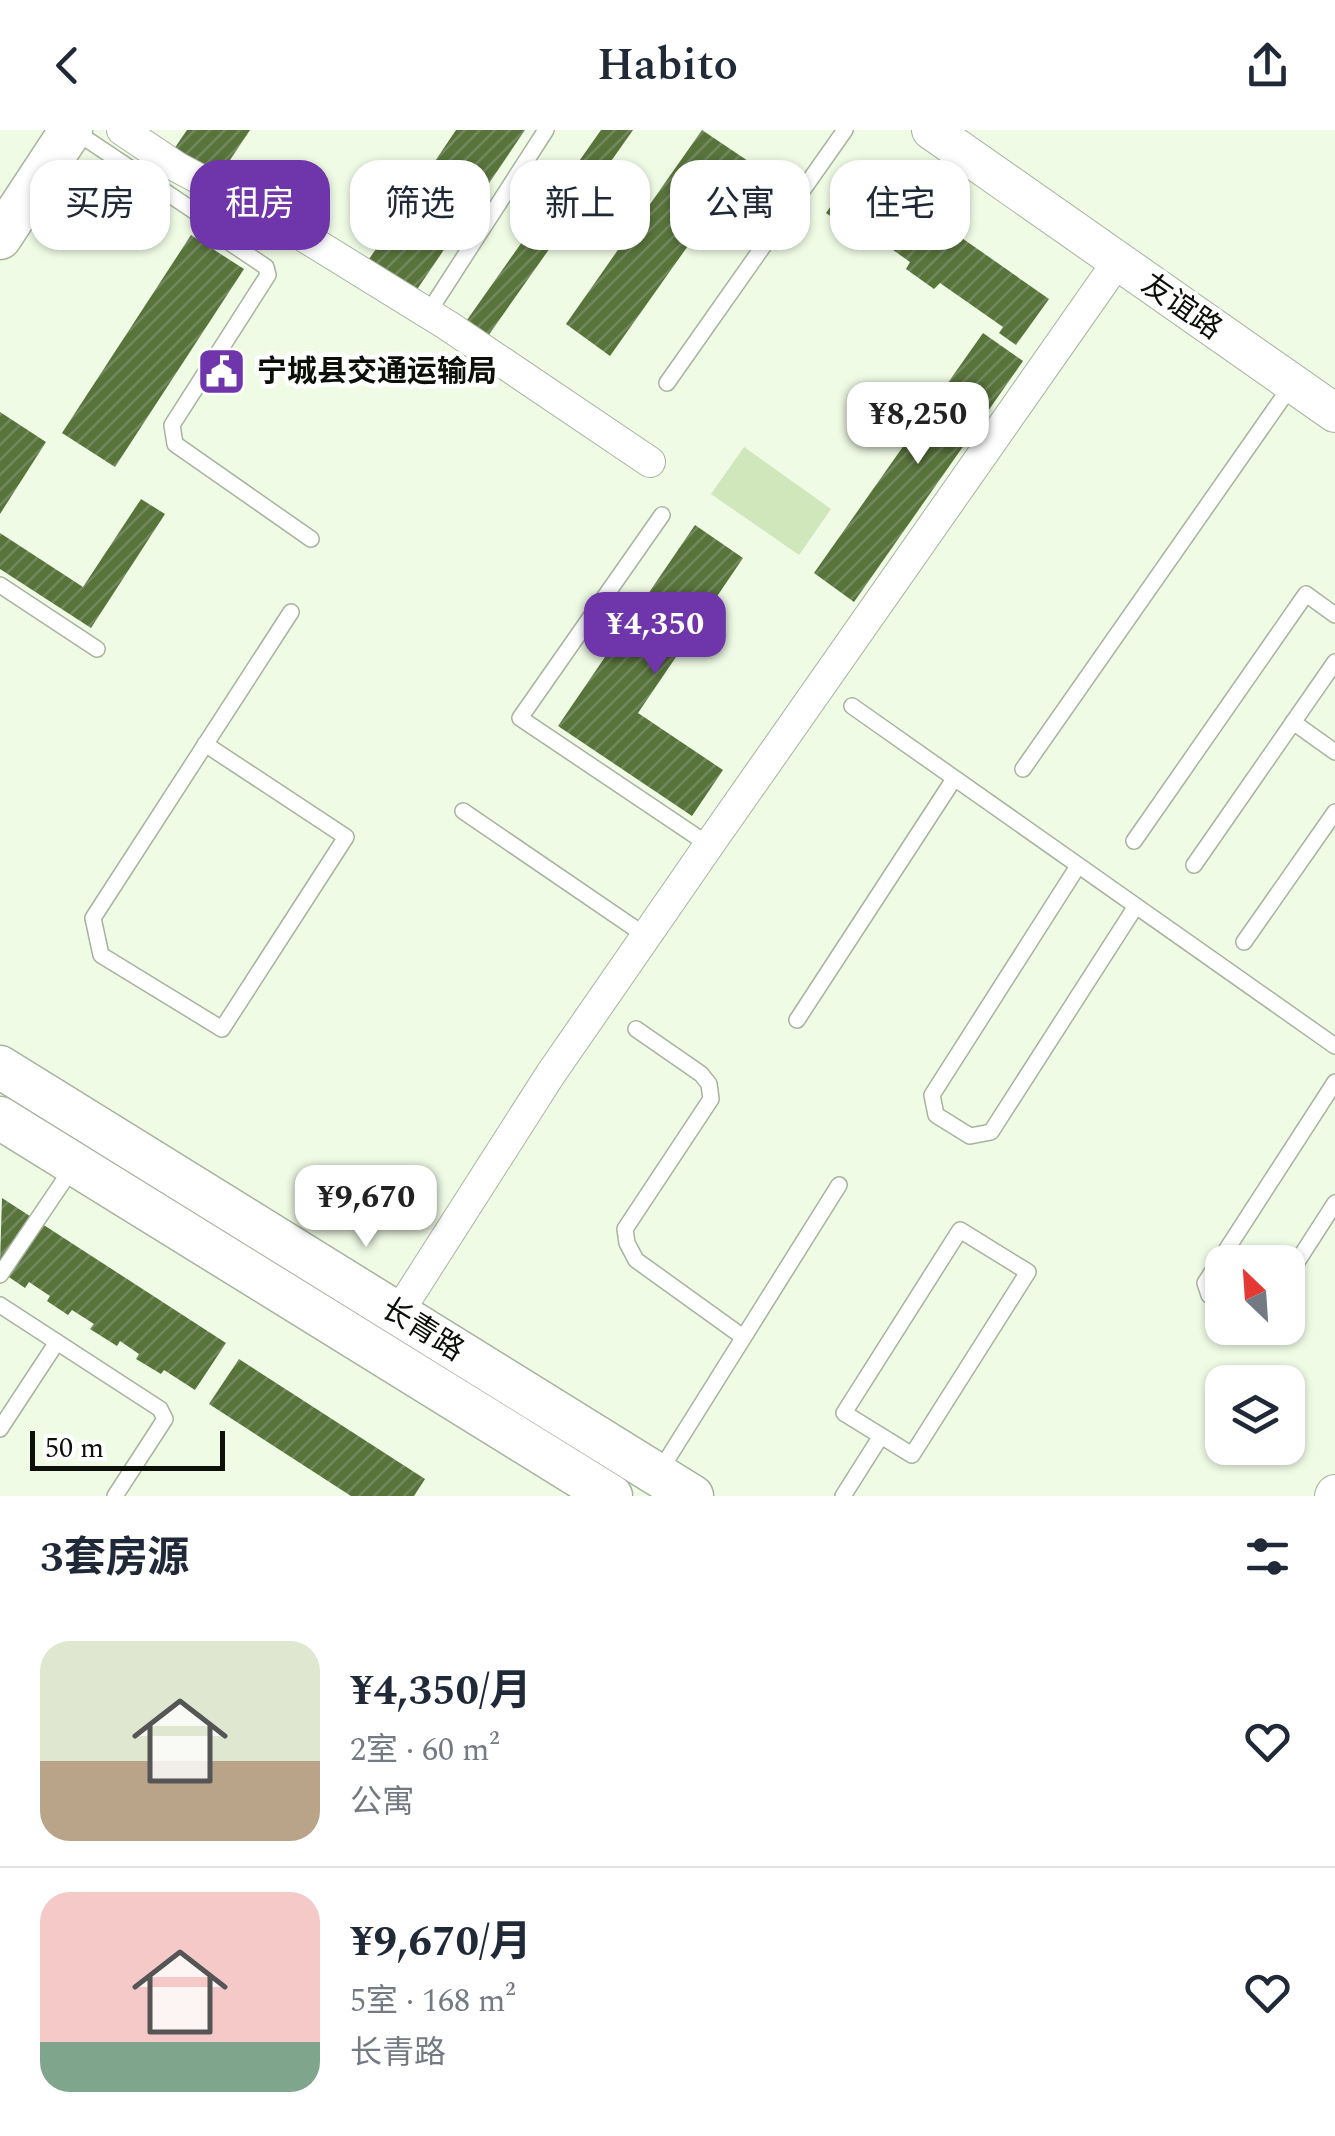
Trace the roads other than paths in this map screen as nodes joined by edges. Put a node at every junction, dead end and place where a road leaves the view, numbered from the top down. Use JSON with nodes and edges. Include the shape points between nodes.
{"nodes":[{"id":1,"x":72,"y":130,"type":"edge"},
{"id":2,"x":122,"y":130,"type":"edge"},
{"id":3,"x":546,"y":130,"type":"edge"},
{"id":4,"x":845,"y":130,"type":"edge"},
{"id":5,"x":931,"y":130,"type":"edge"},
{"id":6,"x":0,"y":238,"type":"edge"},
{"id":7,"x":1118,"y":261,"type":"junction"},
{"id":8,"x":428,"y":313,"type":"junction"},
{"id":9,"x":667,"y":383,"type":"dead end"},
{"id":10,"x":1294,"y":383,"type":"junction"},
{"id":11,"x":1333,"y":407,"type":"edge"},
{"id":12,"x":650,"y":462,"type":"dead end"},
{"id":13,"x":662,"y":516,"type":"dead end"},
{"id":14,"x":310,"y":539,"type":"dead end"},
{"id":15,"x":0,"y":585,"type":"edge"},
{"id":16,"x":1335,"y":592,"type":"edge"},
{"id":17,"x":1330,"y":611,"type":"edge"},
{"id":18,"x":292,"y":612,"type":"dead end"},
{"id":19,"x":96,"y":649,"type":"dead end"},
{"id":20,"x":1335,"y":662,"type":"edge"},
{"id":21,"x":852,"y":706,"type":"dead end"},
{"id":22,"x":1293,"y":722,"type":"junction"},
{"id":23,"x":206,"y":744,"type":"junction"},
{"id":24,"x":1335,"y":752,"type":"edge"},
{"id":25,"x":1023,"y":769,"type":"dead end"},
{"id":26,"x":954,"y":778,"type":"junction"},
{"id":27,"x":463,"y":811,"type":"dead end"},
{"id":28,"x":1335,"y":812,"type":"edge"},
{"id":29,"x":1134,"y":841,"type":"dead end"},
{"id":30,"x":709,"y":845,"type":"junction"},
{"id":31,"x":1194,"y":864,"type":"dead end"},
{"id":32,"x":1078,"y":866,"type":"junction"},
{"id":33,"x":1136,"y":906,"type":"junction"},
{"id":34,"x":646,"y":936,"type":"junction"},
{"id":35,"x":1244,"y":942,"type":"dead end"},
{"id":36,"x":797,"y":1020,"type":"dead end"},
{"id":37,"x":636,"y":1028,"type":"dead end"},
{"id":38,"x":1335,"y":1046,"type":"edge"},
{"id":39,"x":0,"y":1067,"type":"edge"},
{"id":40,"x":1335,"y":1082,"type":"edge"},
{"id":41,"x":0,"y":1118,"type":"edge"},
{"id":42,"x":75,"y":1164,"type":"junction"},
{"id":43,"x":839,"y":1185,"type":"dead end"},
{"id":44,"x":1335,"y":1203,"type":"edge"},
{"id":45,"x":1230,"y":1245,"type":"edge"},
{"id":46,"x":1305,"y":1250,"type":"edge"},
{"id":47,"x":0,"y":1275,"type":"edge"},
{"id":48,"x":0,"y":1305,"type":"edge"},
{"id":49,"x":398,"y":1313,"type":"junction"},
{"id":50,"x":744,"y":1337,"type":"junction"},
{"id":51,"x":57,"y":1342,"type":"junction"},
{"id":52,"x":0,"y":1429,"type":"edge"},
{"id":53,"x":881,"y":1436,"type":"junction"},
{"id":54,"x":675,"y":1485,"type":"edge"},
{"id":55,"x":114,"y":1496,"type":"edge"},
{"id":56,"x":611,"y":1496,"type":"edge"},
{"id":57,"x":843,"y":1496,"type":"edge"}],
"edges":[{"from":1,"to":6,"type":"main road"},
{"from":1,"to":14,"type":"lane","via":[[266,267],[268,275],[172,424],[174,444]]},
{"from":2,"to":8,"type":"street"},
{"from":3,"to":8,"type":"lane"},
{"from":4,"to":9,"type":"lane"},
{"from":5,"to":7,"type":"street","name":"友谊路"},
{"from":7,"to":10,"type":"street","name":"友谊路"},
{"from":7,"to":30,"type":"street"},
{"from":8,"to":12,"type":"street"},
{"from":10,"to":11,"type":"street","name":"友谊路"},
{"from":10,"to":25,"type":"lane"},
{"from":13,"to":30,"type":"lane","via":[[520,718]]},
{"from":15,"to":19,"type":"lane"},
{"from":16,"to":17,"type":"lane"},
{"from":17,"to":29,"type":"lane","via":[[1306,594]]},
{"from":18,"to":23,"type":"lane"},
{"from":20,"to":22,"type":"lane"},
{"from":21,"to":26,"type":"lane"},
{"from":22,"to":24,"type":"lane"},
{"from":22,"to":31,"type":"lane"},
{"from":23,"to":23,"type":"lane","via":[[346,837],[222,1029],[101,954],[94,918]]},
{"from":26,"to":32,"type":"lane"},
{"from":26,"to":36,"type":"lane"},
{"from":27,"to":34,"type":"lane"},
{"from":28,"to":35,"type":"lane"},
{"from":30,"to":34,"type":"street"},
{"from":32,"to":33,"type":"lane"},
{"from":32,"to":33,"type":"lane","via":[[932,1094],[936,1115],[970,1136],[991,1132]]},
{"from":33,"to":38,"type":"lane"},
{"from":34,"to":49,"type":"street"},
{"from":37,"to":50,"type":"lane","via":[[701,1074],[712,1098],[626,1230],[626,1243],[636,1260]]},
{"from":39,"to":49,"type":"main road","name":"长青路"},
{"from":40,"to":45,"type":"lane"},
{"from":41,"to":42,"type":"main road","name":"长青路"},
{"from":42,"to":47,"type":"lane"},
{"from":42,"to":56,"type":"main road","name":"长青路"},
{"from":43,"to":50,"type":"lane"},
{"from":44,"to":46,"type":"lane"},
{"from":48,"to":51,"type":"lane"},
{"from":49,"to":54,"type":"main road","name":"长青路"},
{"from":50,"to":54,"type":"lane"},
{"from":51,"to":52,"type":"lane"},
{"from":51,"to":55,"type":"lane","via":[[165,1419]]},
{"from":53,"to":53,"type":"lane","via":[[912,1455],[1028,1272],[960,1230],[844,1412]]},
{"from":53,"to":57,"type":"lane"}]}
